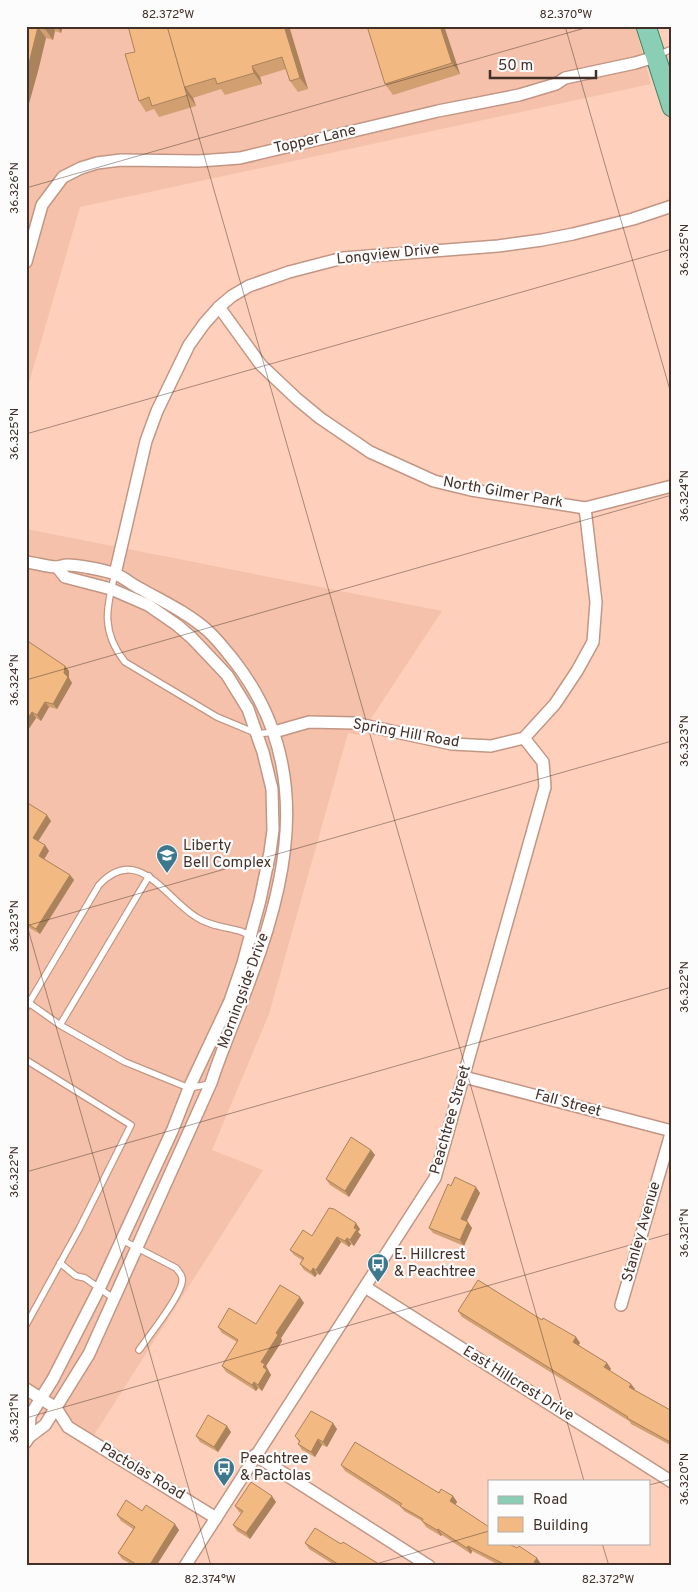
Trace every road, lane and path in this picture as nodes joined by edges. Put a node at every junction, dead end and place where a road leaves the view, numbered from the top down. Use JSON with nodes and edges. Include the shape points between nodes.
{"nodes":[{"id":1,"x":646,"y":26,"type":"edge"},
{"id":2,"x":663,"y":53,"type":"edge"},
{"id":3,"x":672,"y":107,"type":"edge"},
{"id":4,"x":672,"y":206,"type":"edge"},
{"id":5,"x":26,"y":262,"type":"edge"},
{"id":6,"x":219,"y":307,"type":"junction"},
{"id":7,"x":672,"y":486,"type":"edge"},
{"id":8,"x":585,"y":508,"type":"junction"},
{"id":9,"x":26,"y":562,"type":"edge"},
{"id":10,"x":57,"y":567,"type":"junction"},
{"id":11,"x":115,"y":574,"type":"junction"},
{"id":12,"x":111,"y":589,"type":"junction"},
{"id":13,"x":274,"y":732,"type":"junction"},
{"id":14,"x":258,"y":734,"type":"junction"},
{"id":15,"x":524,"y":738,"type":"junction"},
{"id":16,"x":149,"y":876,"type":"junction"},
{"id":17,"x":250,"y":937,"type":"junction"},
{"id":18,"x":263,"y":945,"type":"junction"},
{"id":19,"x":28,"y":1006,"type":"edge"},
{"id":20,"x":60,"y":1025,"type":"junction"},
{"id":21,"x":26,"y":1060,"type":"edge"},
{"id":22,"x":464,"y":1077,"type":"junction"},
{"id":23,"x":211,"y":1083,"type":"junction"},
{"id":24,"x":189,"y":1088,"type":"junction"},
{"id":25,"x":672,"y":1131,"type":"edge"},
{"id":26,"x":122,"y":1240,"type":"junction"},
{"id":27,"x":136,"y":1246,"type":"junction"},
{"id":28,"x":60,"y":1263,"type":"junction"},
{"id":29,"x":365,"y":1287,"type":"junction"},
{"id":30,"x":99,"y":1289,"type":"junction"},
{"id":31,"x":113,"y":1298,"type":"junction"},
{"id":32,"x":621,"y":1305,"type":"dead end"},
{"id":33,"x":26,"y":1324,"type":"edge"},
{"id":34,"x":139,"y":1350,"type":"dead end"},
{"id":35,"x":26,"y":1389,"type":"edge"},
{"id":36,"x":41,"y":1398,"type":"junction"},
{"id":37,"x":56,"y":1408,"type":"junction"},
{"id":38,"x":28,"y":1415,"type":"edge"},
{"id":39,"x":45,"y":1425,"type":"junction"},
{"id":40,"x":68,"y":1426,"type":"junction"},
{"id":41,"x":28,"y":1440,"type":"edge"},
{"id":42,"x":256,"y":1455,"type":"junction"},
{"id":43,"x":672,"y":1482,"type":"edge"},
{"id":44,"x":216,"y":1518,"type":"junction"},
{"id":45,"x":185,"y":1566,"type":"edge"},
{"id":46,"x":429,"y":1566,"type":"edge"}],
"edges":[{"from":1,"to":2,"type":"main road"},
{"from":2,"to":3,"type":"main road"},
{"from":2,"to":5,"type":"street","name":"Topper Lane","via":[[635,63],[565,78],[556,84],[519,95],[240,158],[121,160],[81,168],[63,177],[42,206]]},
{"from":4,"to":6,"type":"street","name":"Longview Drive","via":[[542,240],[343,258],[250,286]]},
{"from":6,"to":8,"type":"street","name":"North Gilmer Park","via":[[261,365],[320,418],[370,452],[434,481]]},
{"from":6,"to":11,"type":"street","name":"Longview Drive","via":[[189,345],[157,411],[146,441]]},
{"from":7,"to":8,"type":"street","name":"North Gilmer Park"},
{"from":8,"to":15,"type":"street","via":[[596,602],[593,642],[555,704]]},
{"from":9,"to":10,"type":"street"},
{"from":10,"to":11,"type":"street","name":"Morningside Drive","via":[[65,564]]},
{"from":10,"to":12,"type":"street","name":"Morningside Drive","via":[[65,576]]},
{"from":11,"to":12,"type":"lane"},
{"from":11,"to":13,"type":"street","name":"Morningside Drive","via":[[183,612],[208,631],[244,674]]},
{"from":12,"to":14,"type":"street","name":"Morningside Drive","via":[[148,605],[203,648],[235,687]]},
{"from":12,"to":14,"type":"lane","via":[[107,608],[109,632],[115,649],[125,662],[216,717]]},
{"from":13,"to":14,"type":"lane"},
{"from":13,"to":15,"type":"street","name":"Spring Hill Road","via":[[309,722],[354,723],[452,744],[491,746]]},
{"from":13,"to":18,"type":"street","name":"Morningside Drive","via":[[286,787],[287,832],[284,861]]},
{"from":14,"to":17,"type":"street","name":"Morningside Drive","via":[[270,780],[273,830]]},
{"from":15,"to":22,"type":"street","name":"Peachtree Street","via":[[543,762],[545,787]]},
{"from":16,"to":17,"type":"lane","via":[[197,918]]},
{"from":16,"to":19,"type":"lane","via":[[136,870],[118,871],[108,876]]},
{"from":16,"to":20,"type":"lane"},
{"from":17,"to":18,"type":"lane"},
{"from":17,"to":24,"type":"street","name":"Morningside Drive","via":[[230,1001]]},
{"from":18,"to":23,"type":"street","name":"Morningside Drive"},
{"from":19,"to":20,"type":"lane"},
{"from":20,"to":24,"type":"lane","via":[[124,1062]]},
{"from":21,"to":28,"type":"lane","via":[[132,1125]]},
{"from":22,"to":25,"type":"street","name":"Fall Street"},
{"from":22,"to":29,"type":"street","name":"Peachtree Street","via":[[435,1178]]},
{"from":23,"to":24,"type":"lane"},
{"from":23,"to":27,"type":"street","name":"Morningside Drive"},
{"from":24,"to":26,"type":"street","name":"Morningside Drive"},
{"from":25,"to":32,"type":"street","name":"Stanley Avenue"},
{"from":26,"to":27,"type":"lane"},
{"from":26,"to":30,"type":"street","name":"Morningside Drive"},
{"from":27,"to":31,"type":"street","name":"Morningside Drive"},
{"from":27,"to":34,"type":"lane","via":[[176,1268],[182,1281],[179,1292]]},
{"from":28,"to":30,"type":"lane"},
{"from":28,"to":33,"type":"lane"},
{"from":29,"to":42,"type":"street","name":"Peachtree Street"},
{"from":29,"to":43,"type":"street","name":"East Hillcrest Drive"},
{"from":30,"to":31,"type":"lane"},
{"from":30,"to":36,"type":"street","name":"Morningside Drive"},
{"from":31,"to":37,"type":"street","name":"Morningside Drive","via":[[88,1354]]},
{"from":35,"to":36,"type":"street","name":"Pactolas Road"},
{"from":36,"to":37,"type":"street","name":"Pactolas Road"},
{"from":36,"to":38,"type":"street","name":"Morningside Drive"},
{"from":37,"to":39,"type":"street","name":"Morningside Drive"},
{"from":37,"to":40,"type":"street","name":"Pactolas Road"},
{"from":38,"to":39,"type":"street","name":"Pactolas Road"},
{"from":38,"to":41,"type":"street","name":"Morningside Drive"},
{"from":39,"to":40,"type":"street","name":"Pactolas Road"},
{"from":39,"to":41,"type":"street","name":"Morningside Drive"},
{"from":40,"to":44,"type":"street","name":"Pactolas Road"},
{"from":42,"to":44,"type":"street","name":"Peachtree Street"},
{"from":42,"to":46,"type":"street"},
{"from":44,"to":45,"type":"street","name":"Peachtree Street"}]}
